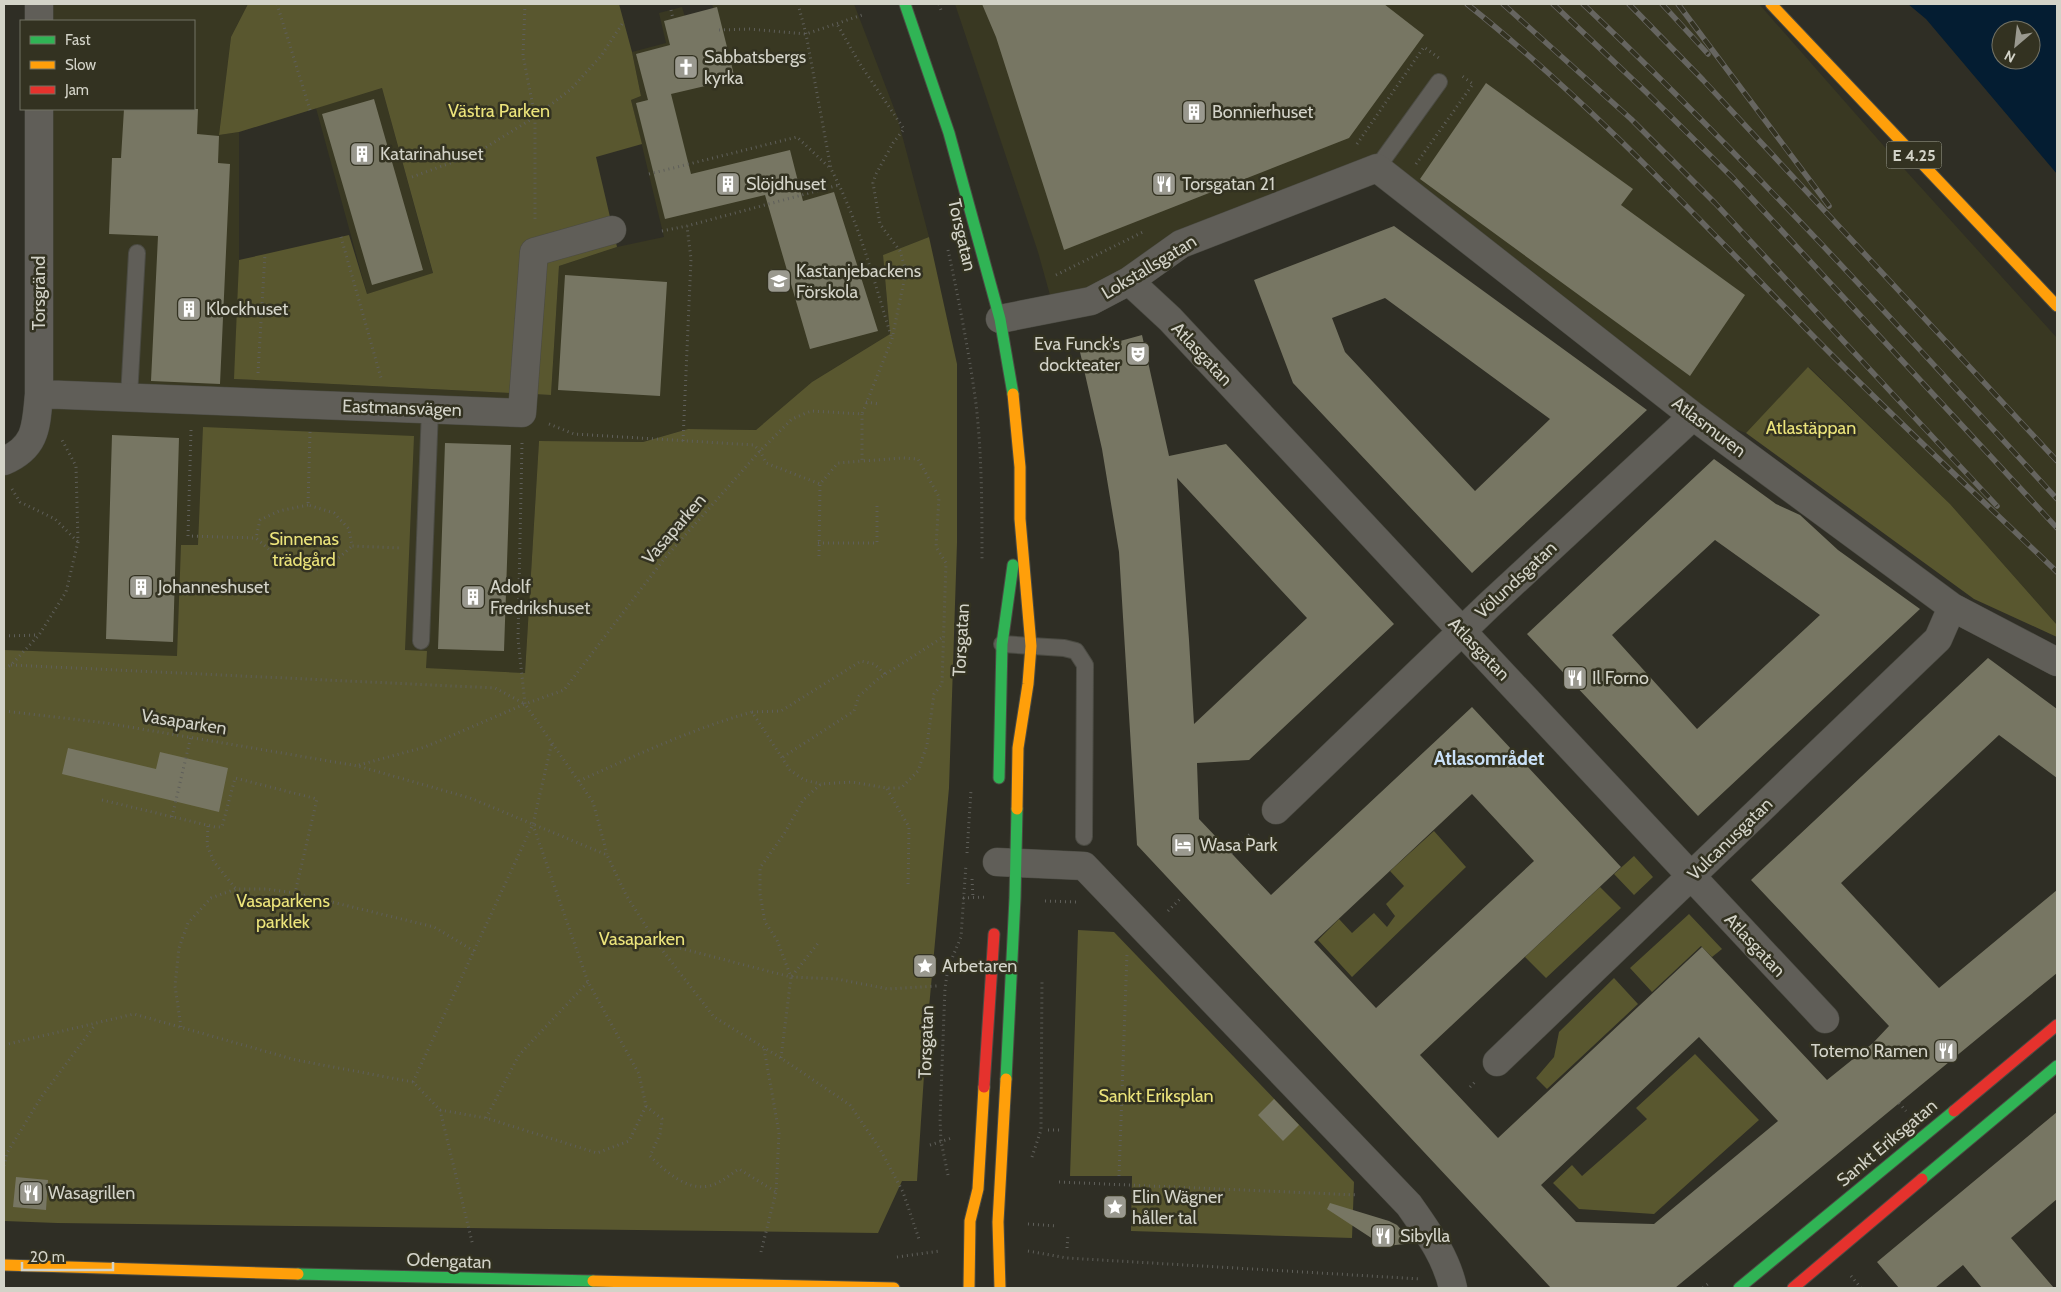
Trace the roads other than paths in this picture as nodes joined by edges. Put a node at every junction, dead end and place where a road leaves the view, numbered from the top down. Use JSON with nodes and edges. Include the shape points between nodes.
{"nodes":[{"id":1,"x":39,"y":4,"type":"edge"},
{"id":2,"x":905,"y":4,"type":"edge"},
{"id":3,"x":1771,"y":4,"type":"edge"},
{"id":4,"x":39,"y":20,"type":"edge"},
{"id":5,"x":1439,"y":82,"type":"dead end"},
{"id":6,"x":39,"y":110,"type":"edge"},
{"id":7,"x":1377,"y":168,"type":"junction"},
{"id":8,"x":612,"y":230,"type":"dead end"},
{"id":9,"x":137,"y":253,"type":"dead end"},
{"id":10,"x":1130,"y":281,"type":"junction"},
{"id":11,"x":2057,"y":306,"type":"edge"},
{"id":12,"x":1000,"y":319,"type":"junction"},
{"id":13,"x":39,"y":394,"type":"junction"},
{"id":14,"x":129,"y":397,"type":"junction"},
{"id":15,"x":430,"y":409,"type":"junction"},
{"id":16,"x":1693,"y":416,"type":"junction"},
{"id":17,"x":4,"y":461,"type":"edge"},
{"id":18,"x":1020,"y":519,"type":"junction"},
{"id":19,"x":1952,"y":607,"type":"junction"},
{"id":20,"x":1461,"y":632,"type":"junction"},
{"id":21,"x":421,"y":641,"type":"dead end"},
{"id":22,"x":1002,"y":644,"type":"junction"},
{"id":23,"x":1031,"y":646,"type":"junction"},
{"id":24,"x":2057,"y":662,"type":"edge"},
{"id":25,"x":999,"y":792,"type":"dead end"},
{"id":26,"x":1276,"y":810,"type":"dead end"},
{"id":27,"x":1084,"y":836,"type":"dead end"},
{"id":28,"x":1002,"y":862,"type":"junction"},
{"id":29,"x":1691,"y":877,"type":"junction"},
{"id":30,"x":995,"y":924,"type":"dead end"},
{"id":31,"x":1825,"y":1020,"type":"dead end"},
{"id":32,"x":2057,"y":1025,"type":"edge"},
{"id":33,"x":1496,"y":1062,"type":"dead end"},
{"id":34,"x":2057,"y":1066,"type":"edge"},
{"id":35,"x":4,"y":1265,"type":"edge"},
{"id":36,"x":493,"y":1284,"type":"edge"},
{"id":37,"x":1452,"y":1285,"type":"edge"},
{"id":38,"x":894,"y":1288,"type":"edge"},
{"id":39,"x":969,"y":1288,"type":"edge"},
{"id":40,"x":1000,"y":1288,"type":"edge"},
{"id":41,"x":1739,"y":1288,"type":"edge"},
{"id":42,"x":1793,"y":1288,"type":"edge"}],
"edges":[{"from":1,"to":4,"type":"street"},
{"from":2,"to":12,"type":"main road","name":"Torsgatan","via":[[949,134]]},
{"from":3,"to":11,"type":"main road","number":"E 4.25"},
{"from":5,"to":7,"type":"lane"},
{"from":6,"to":13,"type":"street","name":"Torsgränd"},
{"from":7,"to":10,"type":"street","name":"Lokstallsgatan","via":[[1181,244]]},
{"from":7,"to":16,"type":"street","name":"Atlasmuren"},
{"from":8,"to":15,"type":"street","name":"Eastmansvägen","via":[[534,252],[522,413]]},
{"from":9,"to":14,"type":"lane"},
{"from":10,"to":12,"type":"street","name":"Lokstallsgatan","via":[[1091,301]]},
{"from":10,"to":20,"type":"street","name":"Atlasgatan","via":[[1170,319]]},
{"from":12,"to":18,"type":"main road","name":"Torsgatan","via":[[1014,404],[1020,467]]},
{"from":13,"to":14,"type":"street","name":"Eastmansvägen"},
{"from":13,"to":17,"type":"street","name":"Torsgränd","via":[[36,424],[29,445]]},
{"from":14,"to":15,"type":"street","name":"Eastmansvägen"},
{"from":15,"to":21,"type":"lane"},
{"from":16,"to":19,"type":"street","name":"Atlasmuren"},
{"from":16,"to":20,"type":"street","name":"Völundsgatan"},
{"from":18,"to":22,"type":"main road","name":"Torsgatan"},
{"from":18,"to":23,"type":"main road","name":"Torsgatan"},
{"from":19,"to":24,"type":"street","name":"Atlasmuren"},
{"from":19,"to":29,"type":"street","name":"Vulcanusgatan","via":[[1938,639]]},
{"from":20,"to":26,"type":"street","name":"Völundsgatan"},
{"from":20,"to":29,"type":"street","name":"Atlasgatan"},
{"from":22,"to":23,"type":"lane"},
{"from":22,"to":25,"type":"main road","name":"Torsgatan"},
{"from":23,"to":27,"type":"lane","via":[[1076,651],[1085,665]]},
{"from":23,"to":28,"type":"main road","name":"Torsgatan"},
{"from":28,"to":37,"type":"street","via":[[1084,866],[1409,1205],[1433,1239],[1447,1266]]},
{"from":28,"to":40,"type":"main road","name":"Torsgatan"},
{"from":29,"to":31,"type":"street","name":"Atlasgatan"},
{"from":29,"to":33,"type":"street","name":"Vulcanusgatan"},
{"from":30,"to":39,"type":"main road","via":[[978,1189],[970,1221]]},
{"from":32,"to":41,"type":"main road","name":"Sankt Eriksgatan"},
{"from":34,"to":42,"type":"main road"},
{"from":35,"to":36,"type":"main road","name":"Odengatan"},
{"from":36,"to":38,"type":"main road","name":"Odengatan"}]}
